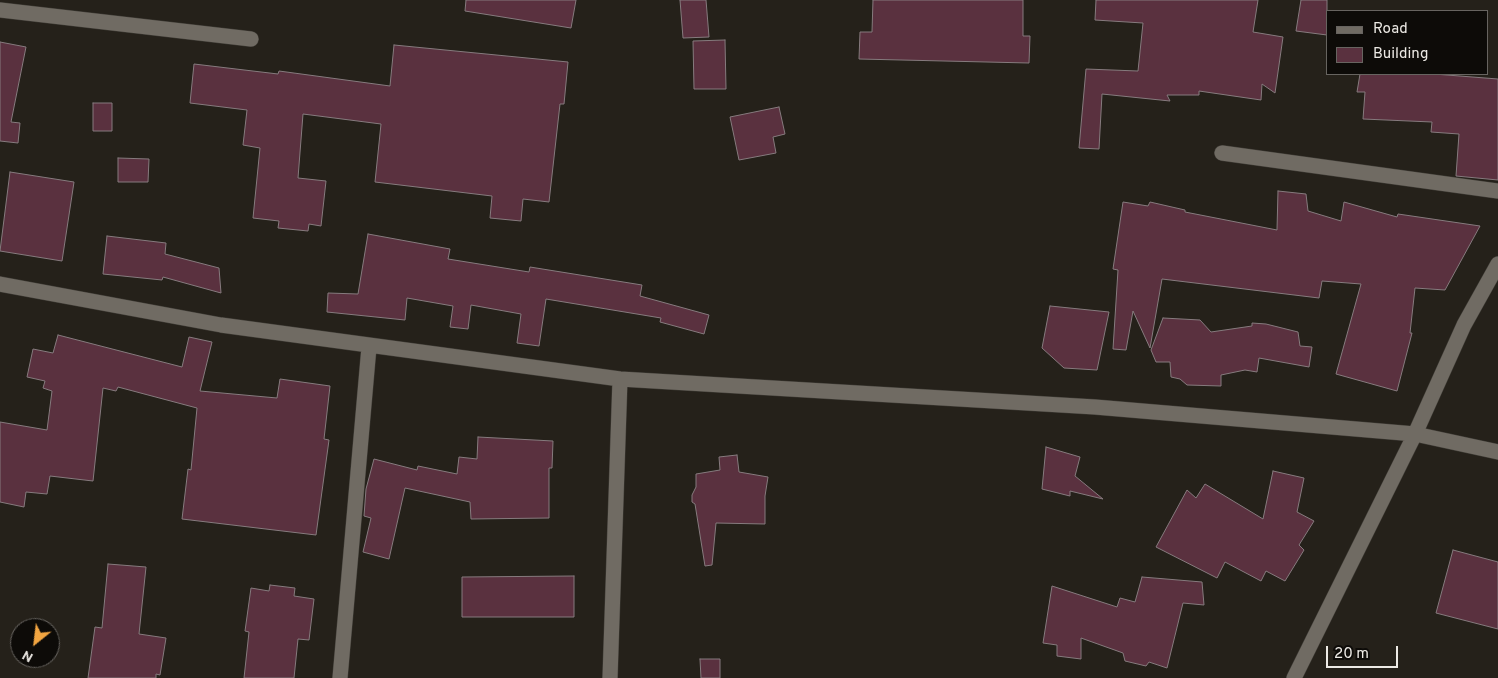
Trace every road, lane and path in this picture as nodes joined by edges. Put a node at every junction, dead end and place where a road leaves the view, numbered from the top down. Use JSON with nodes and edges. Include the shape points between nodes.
{"nodes":[{"id":1,"x":0,"y":10,"type":"edge"},
{"id":2,"x":251,"y":38,"type":"dead end"},
{"id":3,"x":1222,"y":153,"type":"dead end"},
{"id":4,"x":1498,"y":191,"type":"edge"},
{"id":5,"x":1498,"y":264,"type":"edge"},
{"id":6,"x":0,"y":284,"type":"edge"},
{"id":7,"x":369,"y":346,"type":"junction"},
{"id":8,"x":620,"y":379,"type":"junction"},
{"id":9,"x":1415,"y":434,"type":"junction"},
{"id":10,"x":1498,"y":452,"type":"edge"},
{"id":11,"x":340,"y":678,"type":"edge"},
{"id":12,"x":610,"y":678,"type":"edge"},
{"id":13,"x":1294,"y":678,"type":"edge"}],
"edges":[{"from":1,"to":2,"type":"street"},
{"from":3,"to":4,"type":"street"},
{"from":5,"to":9,"type":"street","via":[[1464,325]]},
{"from":6,"to":7,"type":"street","via":[[221,325]]},
{"from":7,"to":8,"type":"street"},
{"from":7,"to":11,"type":"street"},
{"from":8,"to":9,"type":"street","via":[[1095,407]]},
{"from":8,"to":12,"type":"street"},
{"from":9,"to":10,"type":"street"},
{"from":9,"to":13,"type":"street"}]}
